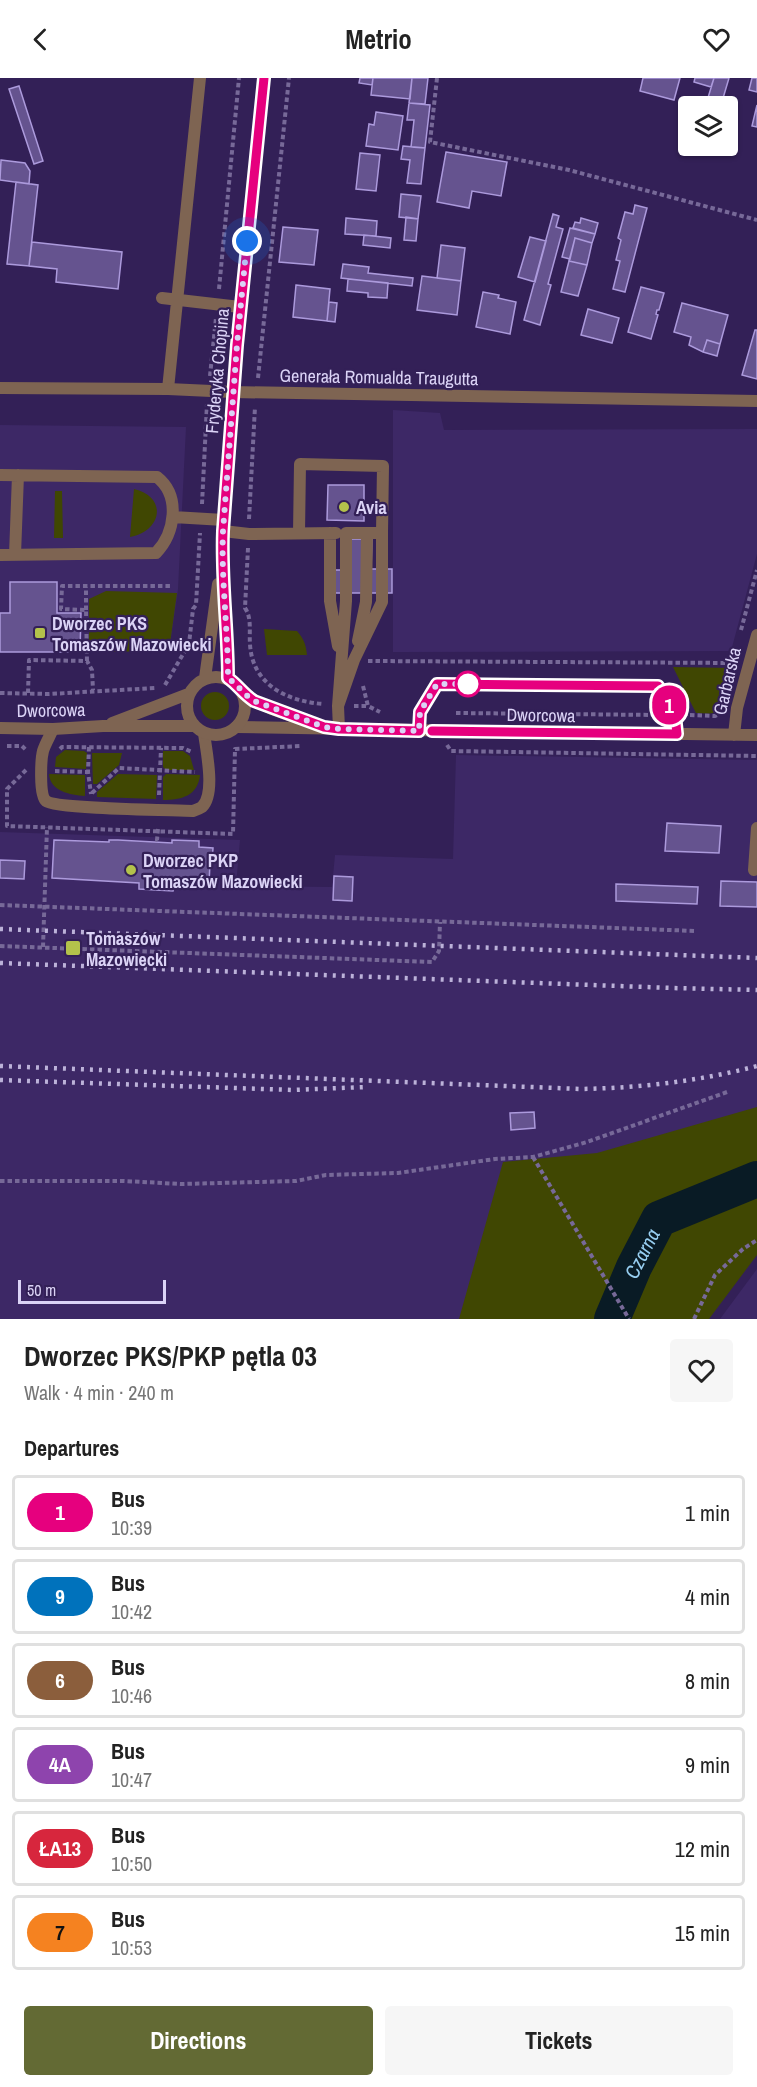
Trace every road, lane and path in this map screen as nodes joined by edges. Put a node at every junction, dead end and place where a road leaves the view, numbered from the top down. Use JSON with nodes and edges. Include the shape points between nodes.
{"nodes":[{"id":1,"x":200,"y":78,"type":"edge"},
{"id":2,"x":239,"y":78,"type":"edge"},
{"id":3,"x":264,"y":78,"type":"edge"},
{"id":4,"x":289,"y":78,"type":"edge"},
{"id":5,"x":437,"y":78,"type":"edge"},
{"id":6,"x":757,"y":220,"type":"edge"},
{"id":7,"x":162,"y":298,"type":"dead end"},
{"id":8,"x":177,"y":300,"type":"junction"},
{"id":9,"x":218,"y":304,"type":"junction"},
{"id":10,"x":240,"y":307,"type":"junction"},
{"id":11,"x":210,"y":376,"type":"dead end"},
{"id":12,"x":258,"y":377,"type":"dead end"},
{"id":13,"x":0,"y":388,"type":"edge"},
{"id":14,"x":168,"y":389,"type":"junction"},
{"id":15,"x":233,"y":392,"type":"junction"},
{"id":16,"x":757,"y":401,"type":"edge"},
{"id":17,"x":255,"y":406,"type":"dead end"},
{"id":18,"x":0,"y":475,"type":"edge"},
{"id":19,"x":18,"y":475,"type":"junction"},
{"id":20,"x":173,"y":517,"type":"junction"},
{"id":21,"x":224,"y":526,"type":"junction"},
{"id":22,"x":299,"y":533,"type":"junction"},
{"id":23,"x":330,"y":533,"type":"junction"},
{"id":24,"x":346,"y":533,"type":"junction"},
{"id":25,"x":367,"y":533,"type":"junction"},
{"id":26,"x":382,"y":533,"type":"junction"},
{"id":27,"x":249,"y":534,"type":"junction"},
{"id":28,"x":0,"y":555,"type":"edge"},
{"id":29,"x":15,"y":555,"type":"junction"},
{"id":30,"x":222,"y":560,"type":"junction"},
{"id":31,"x":86,"y":586,"type":"junction"},
{"id":32,"x":171,"y":586,"type":"dead end"},
{"id":33,"x":196,"y":605,"type":"dead end"},
{"id":34,"x":86,"y":610,"type":"junction"},
{"id":35,"x":757,"y":636,"type":"edge"},
{"id":36,"x":341,"y":659,"type":"junction"},
{"id":37,"x":87,"y":661,"type":"junction"},
{"id":38,"x":359,"y":664,"type":"junction"},
{"id":39,"x":748,"y":666,"type":"junction"},
{"id":40,"x":205,"y":678,"type":"junction"},
{"id":41,"x":228,"y":678,"type":"junction"},
{"id":42,"x":362,"y":681,"type":"dead end"},
{"id":43,"x":93,"y":691,"type":"junction"},
{"id":44,"x":0,"y":693,"type":"edge"},
{"id":45,"x":28,"y":693,"type":"junction"},
{"id":46,"x":189,"y":694,"type":"junction"},
{"id":47,"x":243,"y":695,"type":"junction"},
{"id":48,"x":338,"y":706,"type":"junction"},
{"id":49,"x":368,"y":706,"type":"junction"},
{"id":50,"x":377,"y":712,"type":"dead end"},
{"id":51,"x":103,"y":726,"type":"junction"},
{"id":52,"x":236,"y":727,"type":"junction"},
{"id":53,"x":324,"y":727,"type":"junction"},
{"id":54,"x":0,"y":728,"type":"edge"},
{"id":55,"x":53,"y":729,"type":"junction"},
{"id":56,"x":199,"y":729,"type":"junction"},
{"id":57,"x":339,"y":729,"type":"junction"},
{"id":58,"x":419,"y":731,"type":"junction"},
{"id":59,"x":677,"y":734,"type":"junction"},
{"id":60,"x":734,"y":735,"type":"junction"},
{"id":61,"x":757,"y":735,"type":"edge"},
{"id":62,"x":439,"y":744,"type":"dead end"},
{"id":63,"x":307,"y":746,"type":"dead end"},
{"id":64,"x":89,"y":747,"type":"junction"},
{"id":65,"x":249,"y":748,"type":"dead end"},
{"id":66,"x":56,"y":751,"type":"dead end"},
{"id":67,"x":757,"y":756,"type":"edge"},
{"id":68,"x":195,"y":757,"type":"dead end"},
{"id":69,"x":198,"y":762,"type":"dead end"},
{"id":70,"x":52,"y":764,"type":"dead end"},
{"id":71,"x":52,"y":771,"type":"dead end"},
{"id":72,"x":209,"y":772,"type":"junction"},
{"id":73,"x":235,"y":772,"type":"dead end"},
{"id":74,"x":91,"y":794,"type":"junction"},
{"id":75,"x":91,"y":807,"type":"junction"},
{"id":76,"x":47,"y":827,"type":"dead end"},
{"id":77,"x":757,"y":828,"type":"edge"},
{"id":78,"x":89,"y":829,"type":"dead end"},
{"id":79,"x":754,"y":870,"type":"dead end"},
{"id":80,"x":0,"y":905,"type":"edge"},
{"id":81,"x":44,"y":906,"type":"junction"},
{"id":82,"x":440,"y":922,"type":"junction"},
{"id":83,"x":696,"y":931,"type":"dead end"},
{"id":84,"x":0,"y":946,"type":"edge"},
{"id":85,"x":44,"y":947,"type":"junction"},
{"id":86,"x":727,"y":1092,"type":"dead end"},
{"id":87,"x":533,"y":1157,"type":"junction"},
{"id":88,"x":0,"y":1181,"type":"edge"},
{"id":89,"x":757,"y":1240,"type":"edge"},
{"id":90,"x":628,"y":1319,"type":"edge"},
{"id":91,"x":694,"y":1319,"type":"edge"}],
"edges":[{"from":1,"to":8,"type":"street"},
{"from":2,"to":9,"type":"path"},
{"from":3,"to":10,"type":"street","name":"Fryderyka Chopina"},
{"from":4,"to":12,"type":"path"},
{"from":5,"to":6,"type":"path","via":[[430,142],[569,170]]},
{"from":7,"to":8,"type":"street"},
{"from":8,"to":9,"type":"street"},
{"from":8,"to":14,"type":"street"},
{"from":9,"to":10,"type":"street"},
{"from":9,"to":11,"type":"path"},
{"from":10,"to":15,"type":"street","name":"Fryderyka Chopina"},
{"from":13,"to":14,"type":"street","name":"Generała Romualda Traugutta"},
{"from":14,"to":15,"type":"street","name":"Generała Romualda Traugutta"},
{"from":15,"to":16,"type":"street","name":"Generała Romualda Traugutta"},
{"from":15,"to":21,"type":"street","name":"Fryderyka Chopina"},
{"from":17,"to":27,"type":"path"},
{"from":18,"to":19,"type":"street"},
{"from":19,"to":20,"type":"street","via":[[157,477],[173,502]]},
{"from":19,"to":29,"type":"street"},
{"from":20,"to":21,"type":"street"},
{"from":20,"to":29,"type":"street","via":[[156,553]]},
{"from":21,"to":27,"type":"street"},
{"from":21,"to":30,"type":"street","name":"Fryderyka Chopina"},
{"from":22,"to":23,"type":"street"},
{"from":22,"to":26,"type":"street","via":[[300,464],[383,466]]},
{"from":22,"to":27,"type":"street"},
{"from":23,"to":24,"type":"street"},
{"from":23,"to":36,"type":"street","via":[[330,601]]},
{"from":24,"to":25,"type":"street"},
{"from":24,"to":36,"type":"street"},
{"from":25,"to":26,"type":"street"},
{"from":25,"to":38,"type":"street","via":[[366,602]]},
{"from":26,"to":38,"type":"street","via":[[381,602]]},
{"from":27,"to":48,"type":"path","via":[[245,608],[249,613],[251,658],[256,671],[277,690],[308,703]]},
{"from":28,"to":29,"type":"street"},
{"from":30,"to":40,"type":"street","name":"Fryderyka Chopina"},
{"from":30,"to":41,"type":"street","name":"Fryderyka Chopina"},
{"from":31,"to":32,"type":"path"},
{"from":31,"to":34,"type":"path"},
{"from":31,"to":34,"type":"path","via":[[62,586],[61,609]]},
{"from":33,"to":43,"type":"path","via":[[189,644],[166,685]]},
{"from":34,"to":37,"type":"path"},
{"from":35,"to":39,"type":"street","name":"Garbarska"},
{"from":36,"to":48,"type":"street"},
{"from":37,"to":43,"type":"path","via":[[92,670]]},
{"from":37,"to":45,"type":"path","via":[[29,660]]},
{"from":38,"to":39,"type":"path","via":[[732,662]]},
{"from":38,"to":48,"type":"street"},
{"from":39,"to":60,"type":"street","name":"Garbarska"},
{"from":40,"to":41,"type":"street"},
{"from":40,"to":46,"type":"street"},
{"from":41,"to":47,"type":"street"},
{"from":42,"to":49,"type":"path"},
{"from":43,"to":45,"type":"path"},
{"from":44,"to":45,"type":"path"},
{"from":46,"to":51,"type":"street","name":"Dworcowa"},
{"from":46,"to":56,"type":"street","via":[[188,716]]},
{"from":47,"to":52,"type":"street","via":[[243,717]]},
{"from":47,"to":53,"type":"street","name":"Dworcowa"},
{"from":48,"to":49,"type":"path"},
{"from":48,"to":57,"type":"street"},
{"from":49,"to":50,"type":"path"},
{"from":51,"to":55,"type":"street","name":"Dworcowa"},
{"from":51,"to":56,"type":"street","name":"Dworcowa"},
{"from":52,"to":53,"type":"street","name":"Dworcowa"},
{"from":52,"to":56,"type":"street","via":[[215,735]]},
{"from":53,"to":57,"type":"street","name":"Dworcowa"},
{"from":54,"to":55,"type":"street","name":"Dworcowa"},
{"from":55,"to":75,"type":"street","via":[[43,751],[41,794],[54,804]]},
{"from":56,"to":72,"type":"street"},
{"from":57,"to":58,"type":"street","name":"Dworcowa"},
{"from":58,"to":59,"type":"street","name":"Dworcowa"},
{"from":58,"to":59,"type":"street","via":[[420,712],[437,684],[658,686],[675,715]]},
{"from":59,"to":60,"type":"street","name":"Dworcowa"},
{"from":60,"to":61,"type":"street","name":"Dworcowa"},
{"from":62,"to":67,"type":"path","via":[[446,744],[451,751]]},
{"from":63,"to":65,"type":"path"},
{"from":64,"to":66,"type":"path","via":[[62,747]]},
{"from":64,"to":68,"type":"path","via":[[183,748]]},
{"from":64,"to":74,"type":"path"},
{"from":69,"to":74,"type":"path","via":[[199,772],[119,768]]},
{"from":70,"to":71,"type":"path"},
{"from":72,"to":73,"type":"path"},
{"from":72,"to":75,"type":"street","via":[[207,797],[193,811]]},
{"from":74,"to":75,"type":"path"},
{"from":75,"to":78,"type":"path"},
{"from":76,"to":81,"type":"path"},
{"from":77,"to":79,"type":"street"},
{"from":80,"to":81,"type":"path"},
{"from":81,"to":82,"type":"path"},
{"from":81,"to":85,"type":"path"},
{"from":82,"to":83,"type":"path"},
{"from":82,"to":85,"type":"path","via":[[439,951],[432,962]]},
{"from":84,"to":85,"type":"path"},
{"from":86,"to":87,"type":"path"},
{"from":87,"to":88,"type":"path","via":[[296,1181]]},
{"from":87,"to":90,"type":"path"},
{"from":89,"to":91,"type":"path","via":[[715,1275]]}]}
